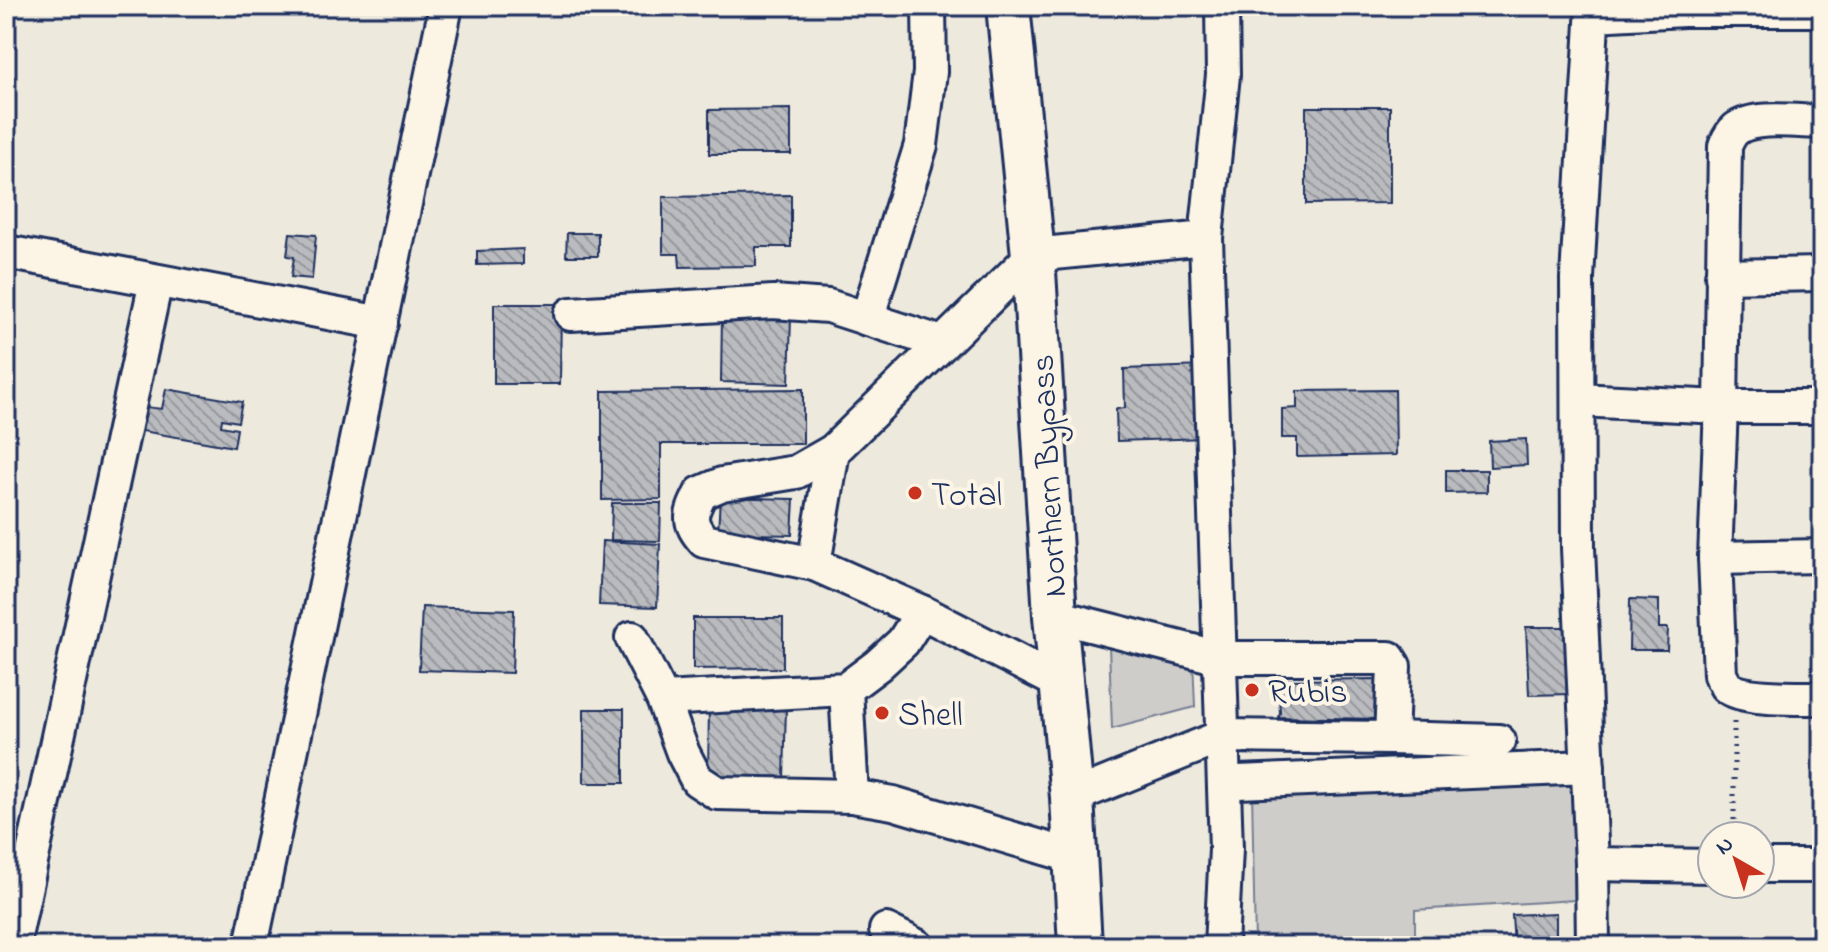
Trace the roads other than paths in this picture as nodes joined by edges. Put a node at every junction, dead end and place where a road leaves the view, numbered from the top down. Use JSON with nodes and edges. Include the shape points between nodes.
{"nodes":[{"id":1,"x":446,"y":6,"type":"edge"},
{"id":2,"x":929,"y":6,"type":"edge"},
{"id":3,"x":1008,"y":6,"type":"edge"},
{"id":4,"x":1222,"y":6,"type":"edge"},
{"id":5,"x":1822,"y":10,"type":"edge"},
{"id":6,"x":1593,"y":11,"type":"edge"},
{"id":7,"x":1822,"y":122,"type":"edge"},
{"id":8,"x":1206,"y":238,"type":"junction"},
{"id":9,"x":6,"y":252,"type":"edge"},
{"id":10,"x":1033,"y":255,"type":"junction"},
{"id":11,"x":1822,"y":274,"type":"edge"},
{"id":12,"x":1722,"y":276,"type":"junction"},
{"id":13,"x":156,"y":281,"type":"junction"},
{"id":14,"x":571,"y":314,"type":"dead end"},
{"id":15,"x":867,"y":319,"type":"junction"},
{"id":16,"x":381,"y":323,"type":"junction"},
{"id":17,"x":942,"y":343,"type":"junction"},
{"id":18,"x":1578,"y":400,"type":"junction"},
{"id":19,"x":1721,"y":407,"type":"junction"},
{"id":20,"x":1822,"y":407,"type":"edge"},
{"id":21,"x":833,"y":451,"type":"junction"},
{"id":22,"x":1822,"y":556,"type":"edge"},
{"id":23,"x":1715,"y":558,"type":"junction"},
{"id":24,"x":814,"y":564,"type":"junction"},
{"id":25,"x":922,"y":612,"type":"junction"},
{"id":26,"x":1055,"y":616,"type":"junction"},
{"id":27,"x":632,"y":638,"type":"dead end"},
{"id":28,"x":1220,"y":658,"type":"junction"},
{"id":29,"x":1062,"y":684,"type":"junction"},
{"id":30,"x":846,"y":689,"type":"junction"},
{"id":31,"x":1822,"y":698,"type":"edge"},
{"id":32,"x":663,"y":699,"type":"junction"},
{"id":33,"x":1223,"y":736,"type":"junction"},
{"id":34,"x":1391,"y":738,"type":"junction"},
{"id":35,"x":1499,"y":741,"type":"dead end"},
{"id":36,"x":1588,"y":767,"type":"junction"},
{"id":37,"x":1224,"y":784,"type":"junction"},
{"id":38,"x":852,"y":796,"type":"junction"},
{"id":39,"x":1072,"y":797,"type":"junction"},
{"id":40,"x":1075,"y":857,"type":"junction"},
{"id":41,"x":1592,"y":864,"type":"junction"},
{"id":42,"x":1696,"y":866,"type":"edge"},
{"id":43,"x":1776,"y":866,"type":"edge"},
{"id":44,"x":1822,"y":866,"type":"edge"},
{"id":45,"x":14,"y":902,"type":"edge"},
{"id":46,"x":886,"y":930,"type":"dead end"},
{"id":47,"x":13,"y":946,"type":"edge"},
{"id":48,"x":251,"y":946,"type":"edge"},
{"id":49,"x":917,"y":946,"type":"edge"},
{"id":50,"x":1080,"y":946,"type":"edge"},
{"id":51,"x":1221,"y":946,"type":"edge"},
{"id":52,"x":1593,"y":946,"type":"edge"}],
"edges":[{"from":1,"to":16,"type":"street"},
{"from":2,"to":15,"type":"street","via":[[930,72],[921,145]]},
{"from":3,"to":10,"type":"main road","name":"Northern Bypass"},
{"from":4,"to":8,"type":"street","via":[[1223,75]]},
{"from":5,"to":6,"type":"street"},
{"from":6,"to":18,"type":"street","via":[[1577,278]]},
{"from":7,"to":12,"type":"street","via":[[1753,121],[1732,132],[1725,146]]},
{"from":8,"to":10,"type":"street"},
{"from":8,"to":28,"type":"street"},
{"from":9,"to":13,"type":"street"},
{"from":10,"to":17,"type":"street"},
{"from":10,"to":26,"type":"main road","name":"Northern Bypass"},
{"from":11,"to":12,"type":"street"},
{"from":12,"to":19,"type":"street"},
{"from":13,"to":16,"type":"street"},
{"from":13,"to":45,"type":"street"},
{"from":14,"to":15,"type":"street","via":[[773,302],[828,306]]},
{"from":15,"to":17,"type":"street"},
{"from":16,"to":48,"type":"street"},
{"from":17,"to":21,"type":"street"},
{"from":18,"to":19,"type":"street"},
{"from":18,"to":36,"type":"street","via":[[1578,548]]},
{"from":19,"to":20,"type":"street"},
{"from":19,"to":23,"type":"street"},
{"from":21,"to":24,"type":"street"},
{"from":21,"to":24,"type":"street","via":[[796,472],[722,484],[701,493],[691,512],[694,529],[704,541]]},
{"from":22,"to":23,"type":"street"},
{"from":23,"to":31,"type":"street","via":[[1720,675],[1726,685],[1757,696]]},
{"from":24,"to":25,"type":"street"},
{"from":25,"to":29,"type":"street"},
{"from":25,"to":30,"type":"street","via":[[903,642]]},
{"from":26,"to":28,"type":"street"},
{"from":26,"to":29,"type":"main road","name":"Northern Bypass"},
{"from":27,"to":32,"type":"street"},
{"from":28,"to":33,"type":"street"},
{"from":28,"to":34,"type":"street","via":[[1389,658],[1394,666]]},
{"from":29,"to":39,"type":"main road","name":"Northern Bypass"},
{"from":30,"to":32,"type":"street"},
{"from":30,"to":38,"type":"street"},
{"from":32,"to":38,"type":"street","via":[[697,780],[717,793]]},
{"from":33,"to":34,"type":"street"},
{"from":33,"to":37,"type":"street"},
{"from":33,"to":39,"type":"street"},
{"from":34,"to":35,"type":"street"},
{"from":36,"to":37,"type":"street"},
{"from":36,"to":41,"type":"street"},
{"from":37,"to":51,"type":"street"},
{"from":38,"to":40,"type":"street","via":[[893,803]]},
{"from":39,"to":40,"type":"main road","name":"Northern Bypass"},
{"from":40,"to":50,"type":"main road","name":"Northern Bypass"},
{"from":41,"to":42,"type":"street"},
{"from":41,"to":52,"type":"street"},
{"from":43,"to":44,"type":"street"},
{"from":45,"to":47,"type":"street"},
{"from":46,"to":49,"type":"street"}]}
